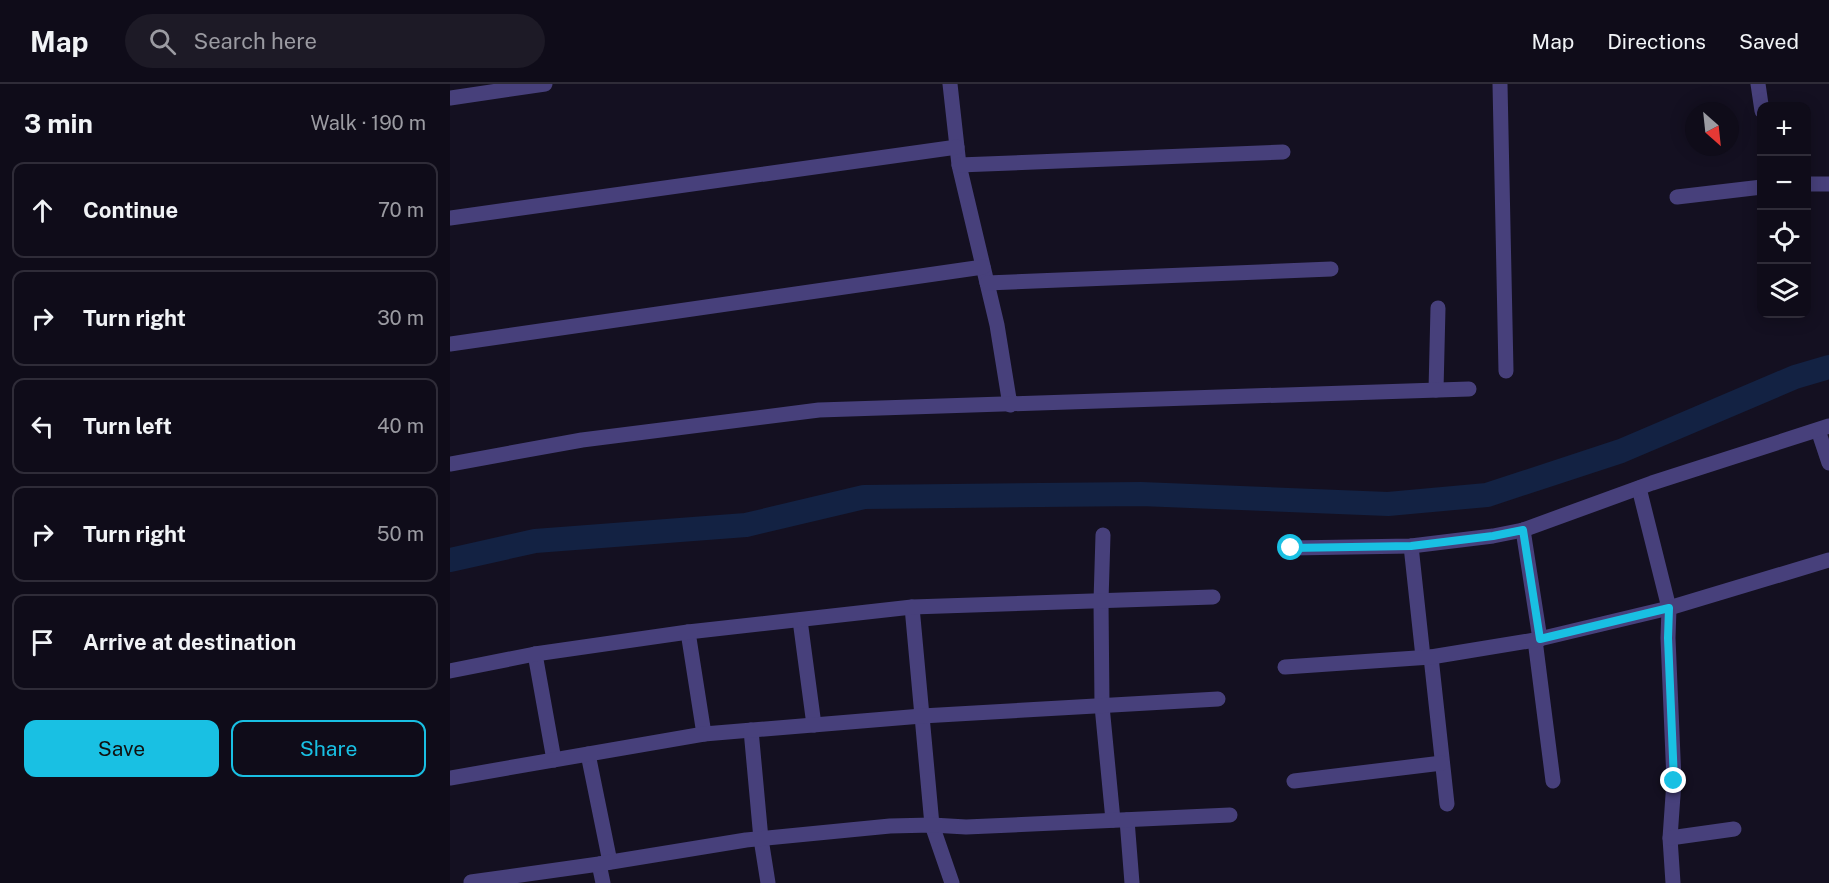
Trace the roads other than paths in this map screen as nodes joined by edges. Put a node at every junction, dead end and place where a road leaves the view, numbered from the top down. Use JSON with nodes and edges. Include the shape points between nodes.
{"nodes":[{"id":1,"x":545,"y":84,"type":"edge"},
{"id":2,"x":950,"y":84,"type":"edge"},
{"id":3,"x":1500,"y":84,"type":"edge"},
{"id":4,"x":1758,"y":84,"type":"edge"},
{"id":5,"x":450,"y":98,"type":"edge"},
{"id":6,"x":1760,"y":102,"type":"edge"},
{"id":7,"x":957,"y":147,"type":"junction"},
{"id":8,"x":1283,"y":152,"type":"dead end"},
{"id":9,"x":959,"y":165,"type":"junction"},
{"id":10,"x":1811,"y":184,"type":"edge"},
{"id":11,"x":1829,"y":184,"type":"edge"},
{"id":12,"x":1757,"y":187,"type":"edge"},
{"id":13,"x":1677,"y":197,"type":"dead end"},
{"id":14,"x":450,"y":218,"type":"edge"},
{"id":15,"x":983,"y":267,"type":"junction"},
{"id":16,"x":1331,"y":269,"type":"dead end"},
{"id":17,"x":987,"y":283,"type":"junction"},
{"id":18,"x":1438,"y":308,"type":"dead end"},
{"id":19,"x":450,"y":344,"type":"edge"},
{"id":20,"x":1506,"y":371,"type":"dead end"},
{"id":21,"x":1469,"y":389,"type":"dead end"},
{"id":22,"x":1436,"y":390,"type":"junction"},
{"id":23,"x":1010,"y":405,"type":"junction"},
{"id":24,"x":1823,"y":428,"type":"edge"},
{"id":25,"x":1829,"y":463,"type":"edge"},
{"id":26,"x":450,"y":464,"type":"edge"},
{"id":27,"x":1639,"y":488,"type":"junction"},
{"id":28,"x":1523,"y":530,"type":"junction"},
{"id":29,"x":1103,"y":536,"type":"dead end"},
{"id":30,"x":1411,"y":546,"type":"junction"},
{"id":31,"x":1291,"y":548,"type":"dead end"},
{"id":32,"x":1829,"y":560,"type":"edge"},
{"id":33,"x":1213,"y":597,"type":"dead end"},
{"id":34,"x":1101,"y":601,"type":"junction"},
{"id":35,"x":912,"y":607,"type":"junction"},
{"id":36,"x":1669,"y":608,"type":"junction"},
{"id":37,"x":800,"y":620,"type":"junction"},
{"id":38,"x":688,"y":632,"type":"junction"},
{"id":39,"x":1538,"y":640,"type":"junction"},
{"id":40,"x":535,"y":654,"type":"junction"},
{"id":41,"x":1427,"y":657,"type":"junction"},
{"id":42,"x":1285,"y":667,"type":"dead end"},
{"id":43,"x":450,"y":671,"type":"edge"},
{"id":44,"x":1218,"y":699,"type":"dead end"},
{"id":45,"x":1102,"y":706,"type":"junction"},
{"id":46,"x":922,"y":716,"type":"junction"},
{"id":47,"x":814,"y":725,"type":"junction"},
{"id":48,"x":751,"y":730,"type":"junction"},
{"id":49,"x":704,"y":734,"type":"junction"},
{"id":50,"x":588,"y":754,"type":"junction"},
{"id":51,"x":554,"y":760,"type":"junction"},
{"id":52,"x":1442,"y":763,"type":"junction"},
{"id":53,"x":450,"y":778,"type":"edge"},
{"id":54,"x":1294,"y":781,"type":"dead end"},
{"id":55,"x":1553,"y":781,"type":"dead end"},
{"id":56,"x":1448,"y":804,"type":"dead end"},
{"id":57,"x":1230,"y":815,"type":"dead end"},
{"id":58,"x":1120,"y":820,"type":"junction"},
{"id":59,"x":932,"y":825,"type":"junction"},
{"id":60,"x":1734,"y":830,"type":"dead end"},
{"id":61,"x":1670,"y":838,"type":"junction"},
{"id":62,"x":761,"y":839,"type":"junction"},
{"id":63,"x":605,"y":863,"type":"junction"},
{"id":64,"x":471,"y":882,"type":"edge"},
{"id":65,"x":603,"y":883,"type":"edge"},
{"id":66,"x":768,"y":883,"type":"edge"},
{"id":67,"x":952,"y":883,"type":"edge"},
{"id":68,"x":1132,"y":883,"type":"edge"},
{"id":69,"x":1673,"y":883,"type":"edge"}],
"edges":[{"from":1,"to":5,"type":"street"},
{"from":2,"to":7,"type":"street"},
{"from":3,"to":20,"type":"street"},
{"from":4,"to":6,"type":"street"},
{"from":7,"to":9,"type":"street"},
{"from":7,"to":14,"type":"street"},
{"from":8,"to":9,"type":"street"},
{"from":9,"to":15,"type":"street"},
{"from":10,"to":11,"type":"street"},
{"from":12,"to":13,"type":"street"},
{"from":15,"to":17,"type":"street"},
{"from":15,"to":19,"type":"street"},
{"from":16,"to":17,"type":"street"},
{"from":17,"to":23,"type":"street"},
{"from":18,"to":22,"type":"street"},
{"from":21,"to":22,"type":"street"},
{"from":22,"to":23,"type":"street"},
{"from":23,"to":26,"type":"street","via":[[819,410],[582,440]]},
{"from":24,"to":25,"type":"street"},
{"from":24,"to":27,"type":"street"},
{"from":27,"to":28,"type":"street"},
{"from":27,"to":36,"type":"street"},
{"from":28,"to":30,"type":"street"},
{"from":28,"to":39,"type":"street"},
{"from":29,"to":34,"type":"street"},
{"from":30,"to":31,"type":"street"},
{"from":30,"to":41,"type":"street"},
{"from":32,"to":36,"type":"street"},
{"from":33,"to":34,"type":"street"},
{"from":34,"to":35,"type":"street"},
{"from":34,"to":45,"type":"street"},
{"from":35,"to":37,"type":"street"},
{"from":35,"to":46,"type":"street"},
{"from":36,"to":39,"type":"street"},
{"from":36,"to":61,"type":"street","via":[[1674,781]]},
{"from":37,"to":38,"type":"street"},
{"from":37,"to":47,"type":"street"},
{"from":38,"to":40,"type":"street"},
{"from":38,"to":49,"type":"street"},
{"from":39,"to":41,"type":"street"},
{"from":39,"to":55,"type":"street"},
{"from":40,"to":43,"type":"street"},
{"from":40,"to":51,"type":"street"},
{"from":41,"to":42,"type":"street"},
{"from":41,"to":52,"type":"street"},
{"from":44,"to":45,"type":"street"},
{"from":45,"to":46,"type":"street"},
{"from":45,"to":58,"type":"street"},
{"from":46,"to":47,"type":"street"},
{"from":46,"to":59,"type":"street"},
{"from":47,"to":48,"type":"street"},
{"from":48,"to":49,"type":"street"},
{"from":48,"to":62,"type":"street"},
{"from":49,"to":50,"type":"street"},
{"from":50,"to":51,"type":"street"},
{"from":50,"to":63,"type":"street"},
{"from":51,"to":53,"type":"street"},
{"from":52,"to":54,"type":"street"},
{"from":52,"to":56,"type":"street"},
{"from":57,"to":58,"type":"street"},
{"from":58,"to":59,"type":"street"},
{"from":58,"to":68,"type":"street"},
{"from":59,"to":62,"type":"street"},
{"from":59,"to":67,"type":"street"},
{"from":60,"to":61,"type":"street"},
{"from":61,"to":69,"type":"street"},
{"from":62,"to":63,"type":"street"},
{"from":62,"to":66,"type":"street"},
{"from":63,"to":64,"type":"street"},
{"from":63,"to":65,"type":"street"}]}
